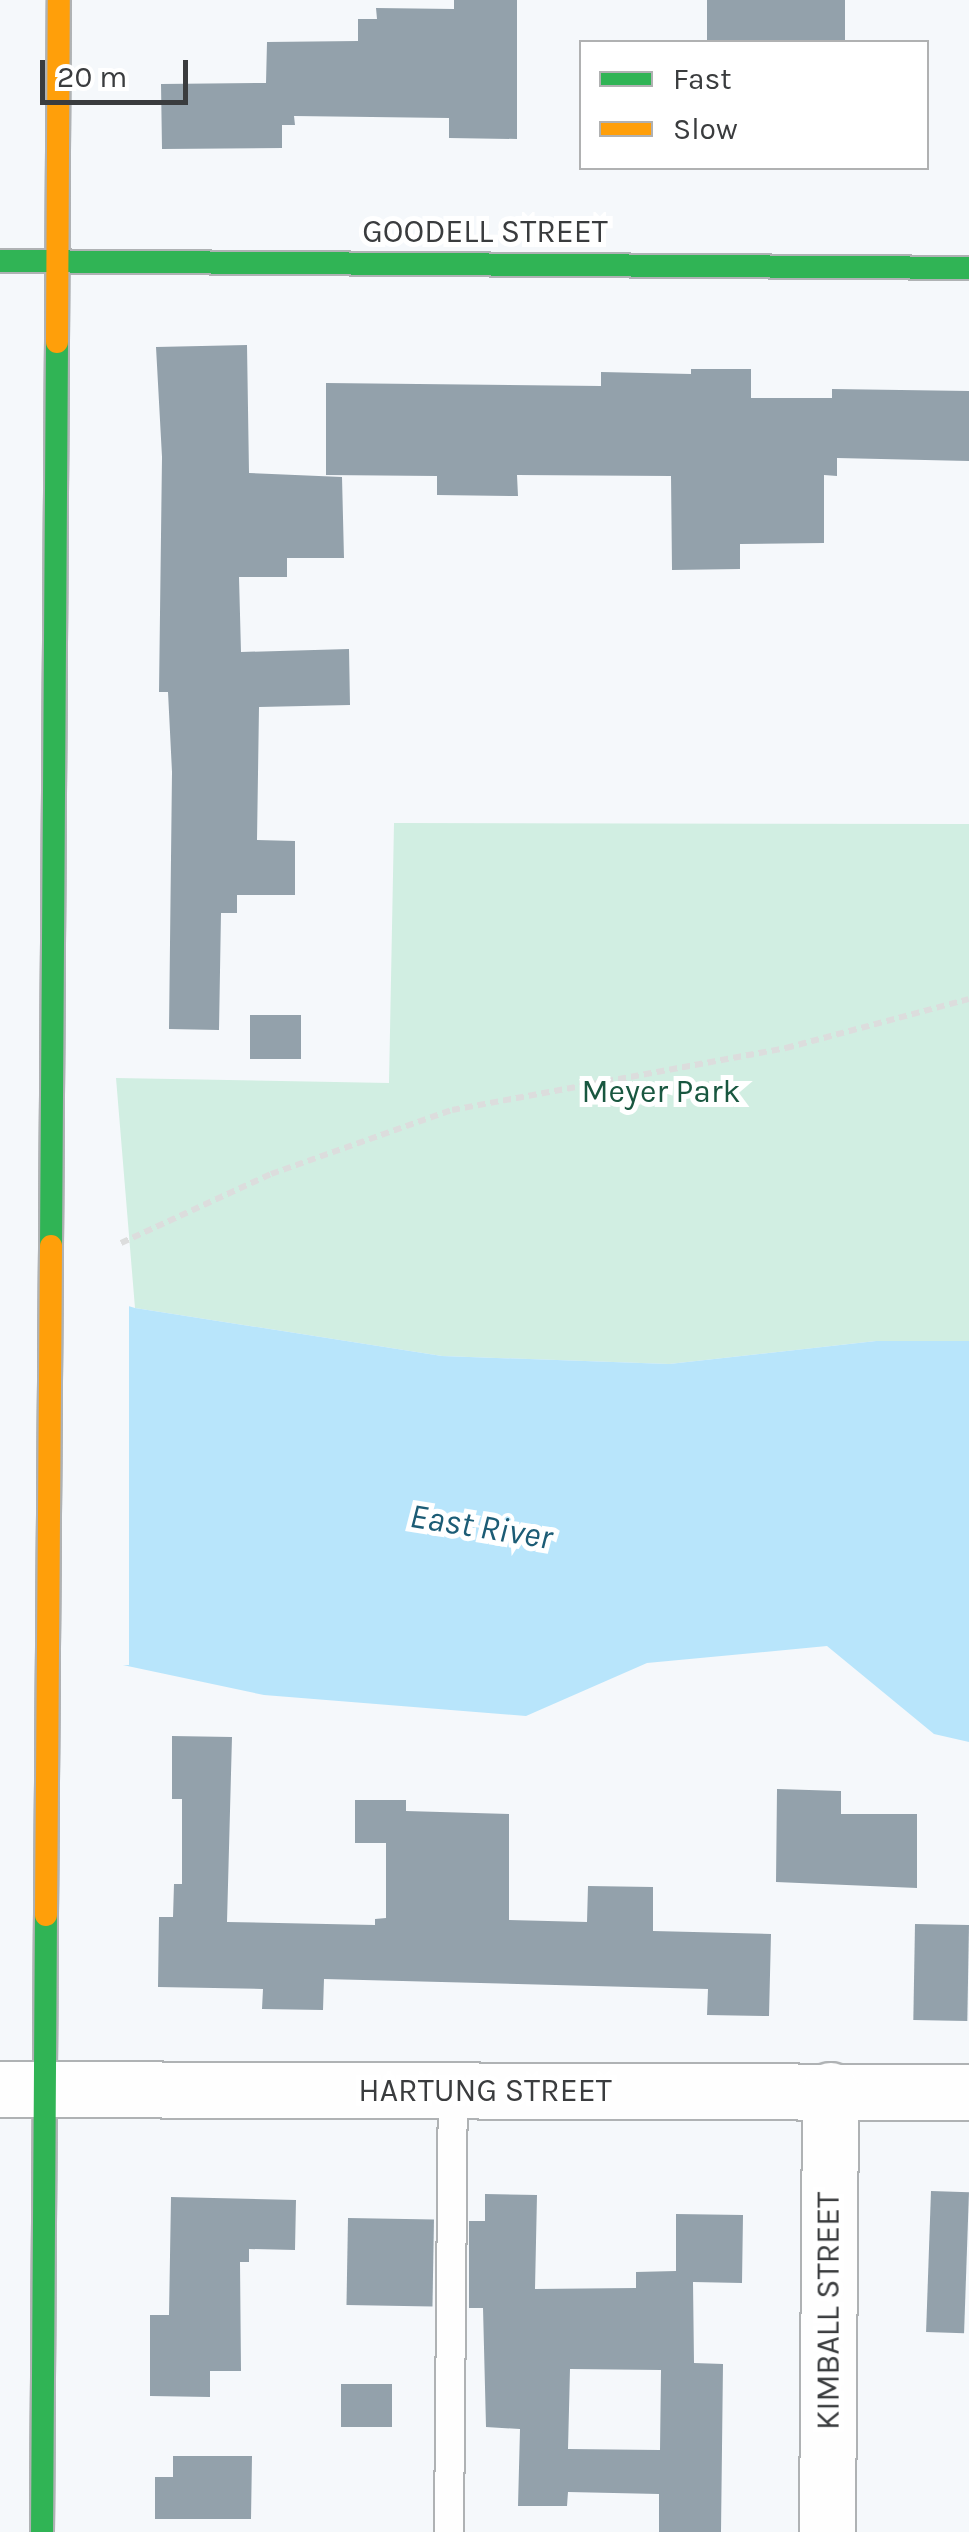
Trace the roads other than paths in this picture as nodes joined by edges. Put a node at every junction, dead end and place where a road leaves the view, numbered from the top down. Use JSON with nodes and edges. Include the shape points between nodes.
{"nodes":[{"id":1,"x":58,"y":0,"type":"edge"},
{"id":2,"x":0,"y":261,"type":"edge"},
{"id":3,"x":57,"y":262,"type":"junction"},
{"id":4,"x":969,"y":268,"type":"edge"},
{"id":5,"x":23,"y":2089,"type":"edge"},
{"id":6,"x":830,"y":2090,"type":"junction"},
{"id":7,"x":453,"y":2092,"type":"junction"},
{"id":8,"x":969,"y":2092,"type":"edge"},
{"id":9,"x":42,"y":2532,"type":"edge"},
{"id":10,"x":449,"y":2532,"type":"edge"},
{"id":11,"x":827,"y":2532,"type":"edge"}],
"edges":[{"from":1,"to":3,"type":"main road"},
{"from":2,"to":3,"type":"main road","name":"GOODELL STREET"},
{"from":3,"to":4,"type":"main road","name":"GOODELL STREET"},
{"from":3,"to":5,"type":"main road","via":[[49,1667]]},
{"from":5,"to":7,"type":"street","name":"HARTUNG STREET"},
{"from":5,"to":9,"type":"main road"},
{"from":6,"to":7,"type":"street","name":"HARTUNG STREET"},
{"from":6,"to":8,"type":"street","name":"HARTUNG STREET"},
{"from":6,"to":11,"type":"street","name":"KIMBALL STREET"},
{"from":7,"to":10,"type":"lane"}]}
